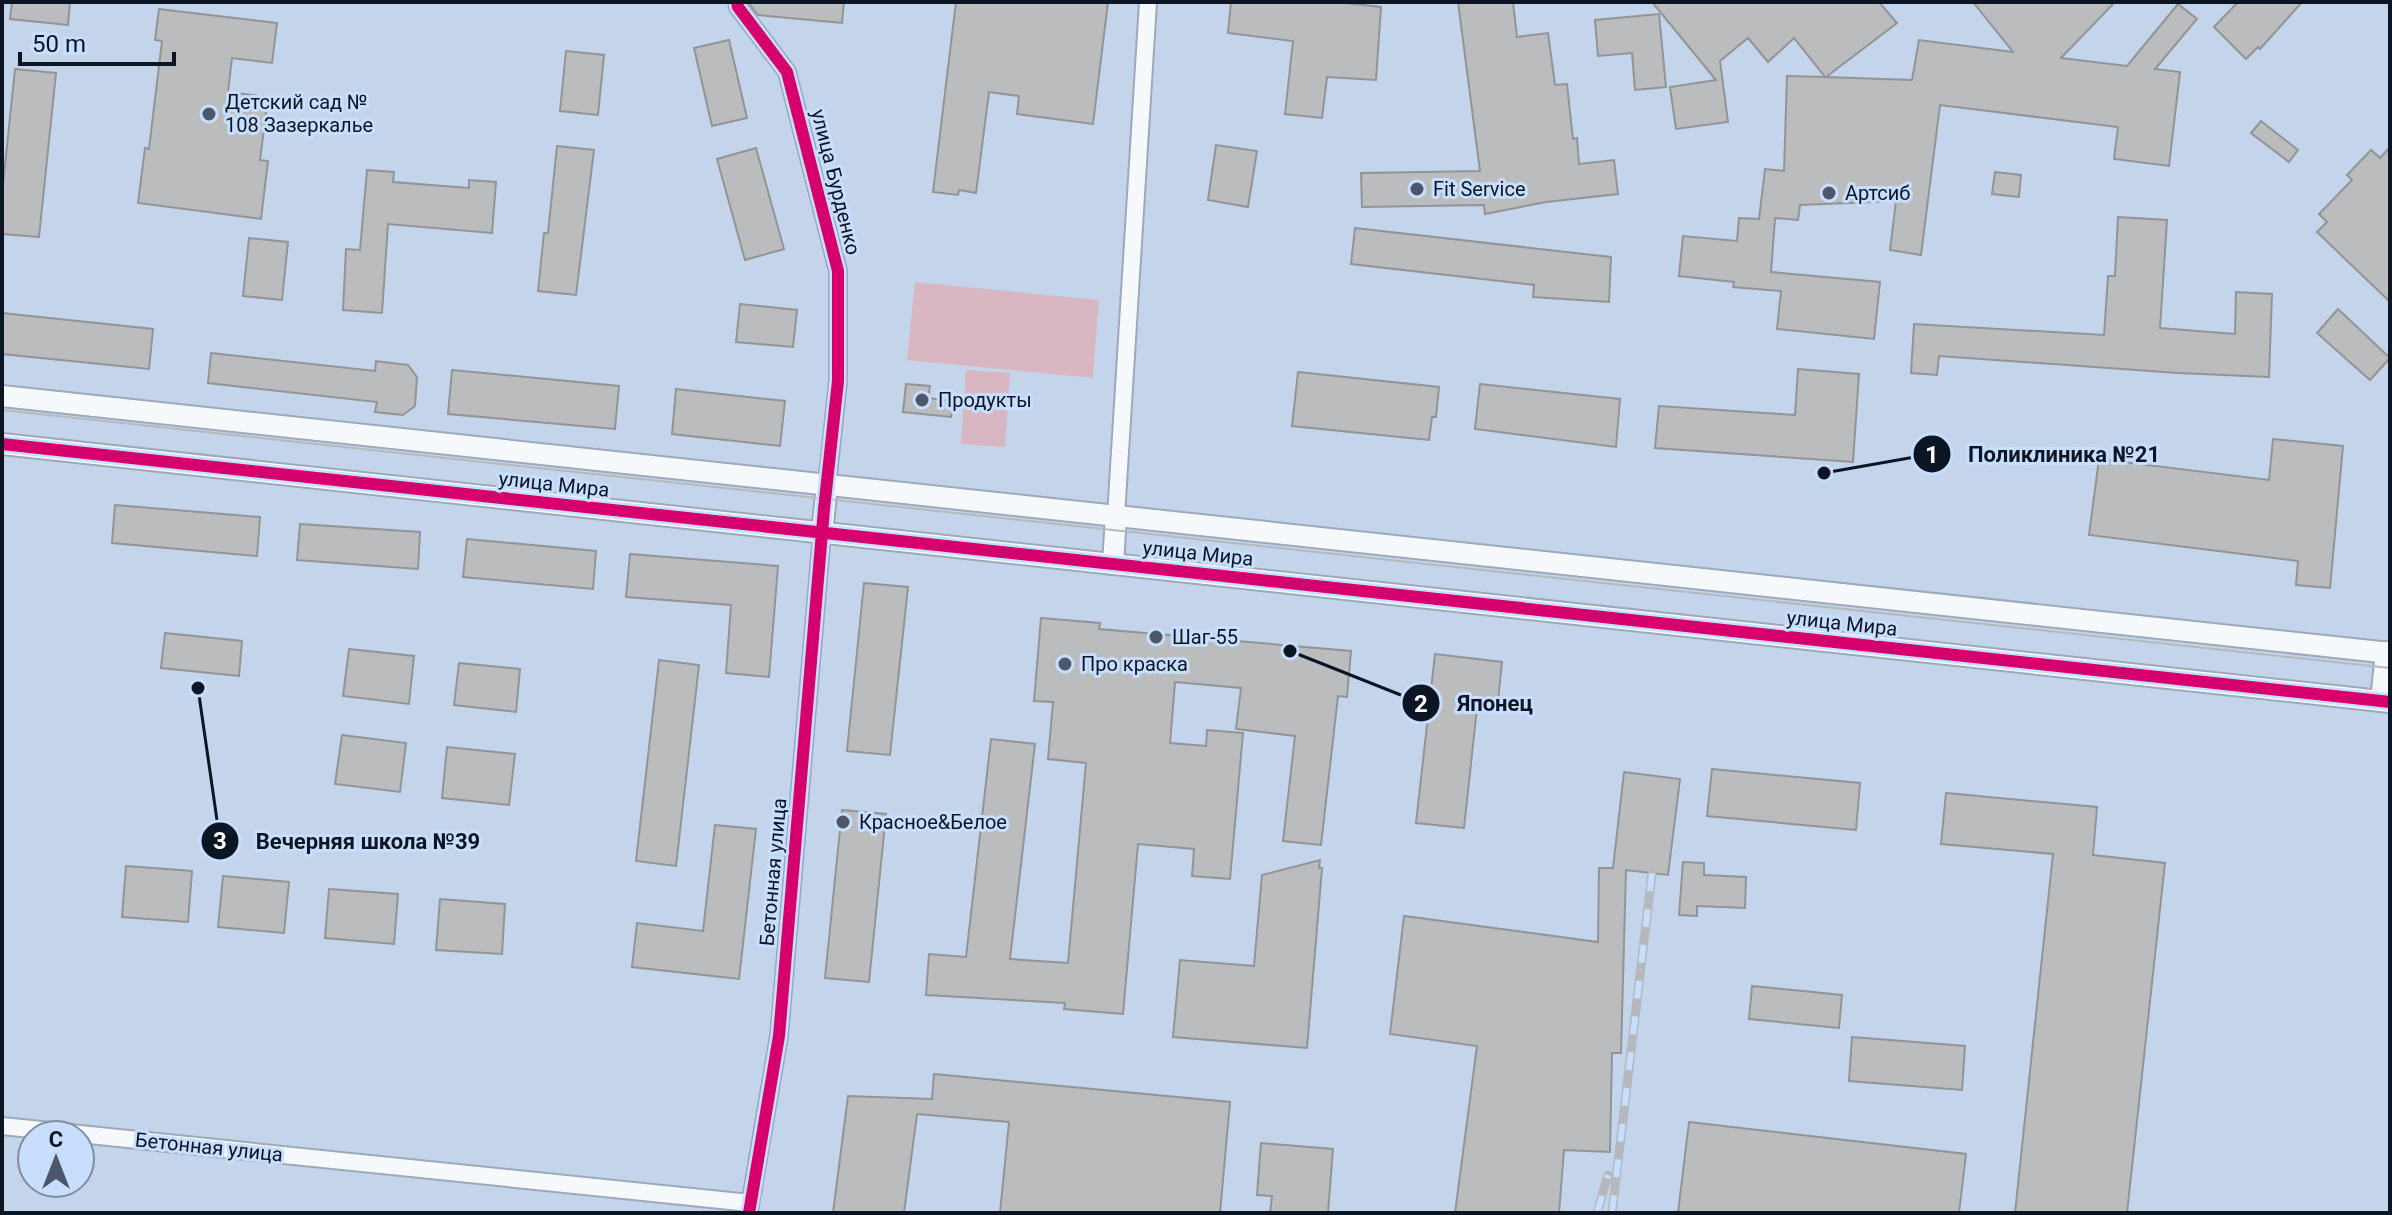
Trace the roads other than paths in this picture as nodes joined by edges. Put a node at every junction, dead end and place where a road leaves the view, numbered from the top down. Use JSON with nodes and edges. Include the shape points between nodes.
{"nodes":[{"id":1,"x":737,"y":2,"type":"edge"},
{"id":2,"x":1148,"y":2,"type":"edge"},
{"id":3,"x":2,"y":396,"type":"edge"},
{"id":4,"x":2,"y":444,"type":"edge"},
{"id":5,"x":827,"y":485,"type":"junction"},
{"id":6,"x":1116,"y":516,"type":"junction"},
{"id":7,"x":822,"y":533,"type":"junction"},
{"id":8,"x":1113,"y":564,"type":"junction"},
{"id":9,"x":2388,"y":653,"type":"edge"},
{"id":10,"x":2386,"y":702,"type":"edge"},
{"id":11,"x":2,"y":1126,"type":"edge"},
{"id":12,"x":750,"y":1208,"type":"edge"}],
"edges":[{"from":1,"to":5,"type":"street","name":"улица Бурденко","via":[[787,72],[838,271],[838,381]]},
{"from":2,"to":6,"type":"street"},
{"from":3,"to":5,"type":"street","name":"улица Мира"},
{"from":4,"to":7,"type":"street","name":"улица Мира"},
{"from":5,"to":6,"type":"street","name":"улица Мира"},
{"from":5,"to":7,"type":"street"},
{"from":6,"to":8,"type":"street"},
{"from":6,"to":9,"type":"street","name":"улица Мира"},
{"from":7,"to":8,"type":"street","name":"улица Мира"},
{"from":7,"to":12,"type":"street","name":"Бетонная улица","via":[[779,1036]]},
{"from":8,"to":10,"type":"street","name":"улица Мира"},
{"from":9,"to":10,"type":"street"},
{"from":11,"to":12,"type":"street","name":"Бетонная улица"}]}
